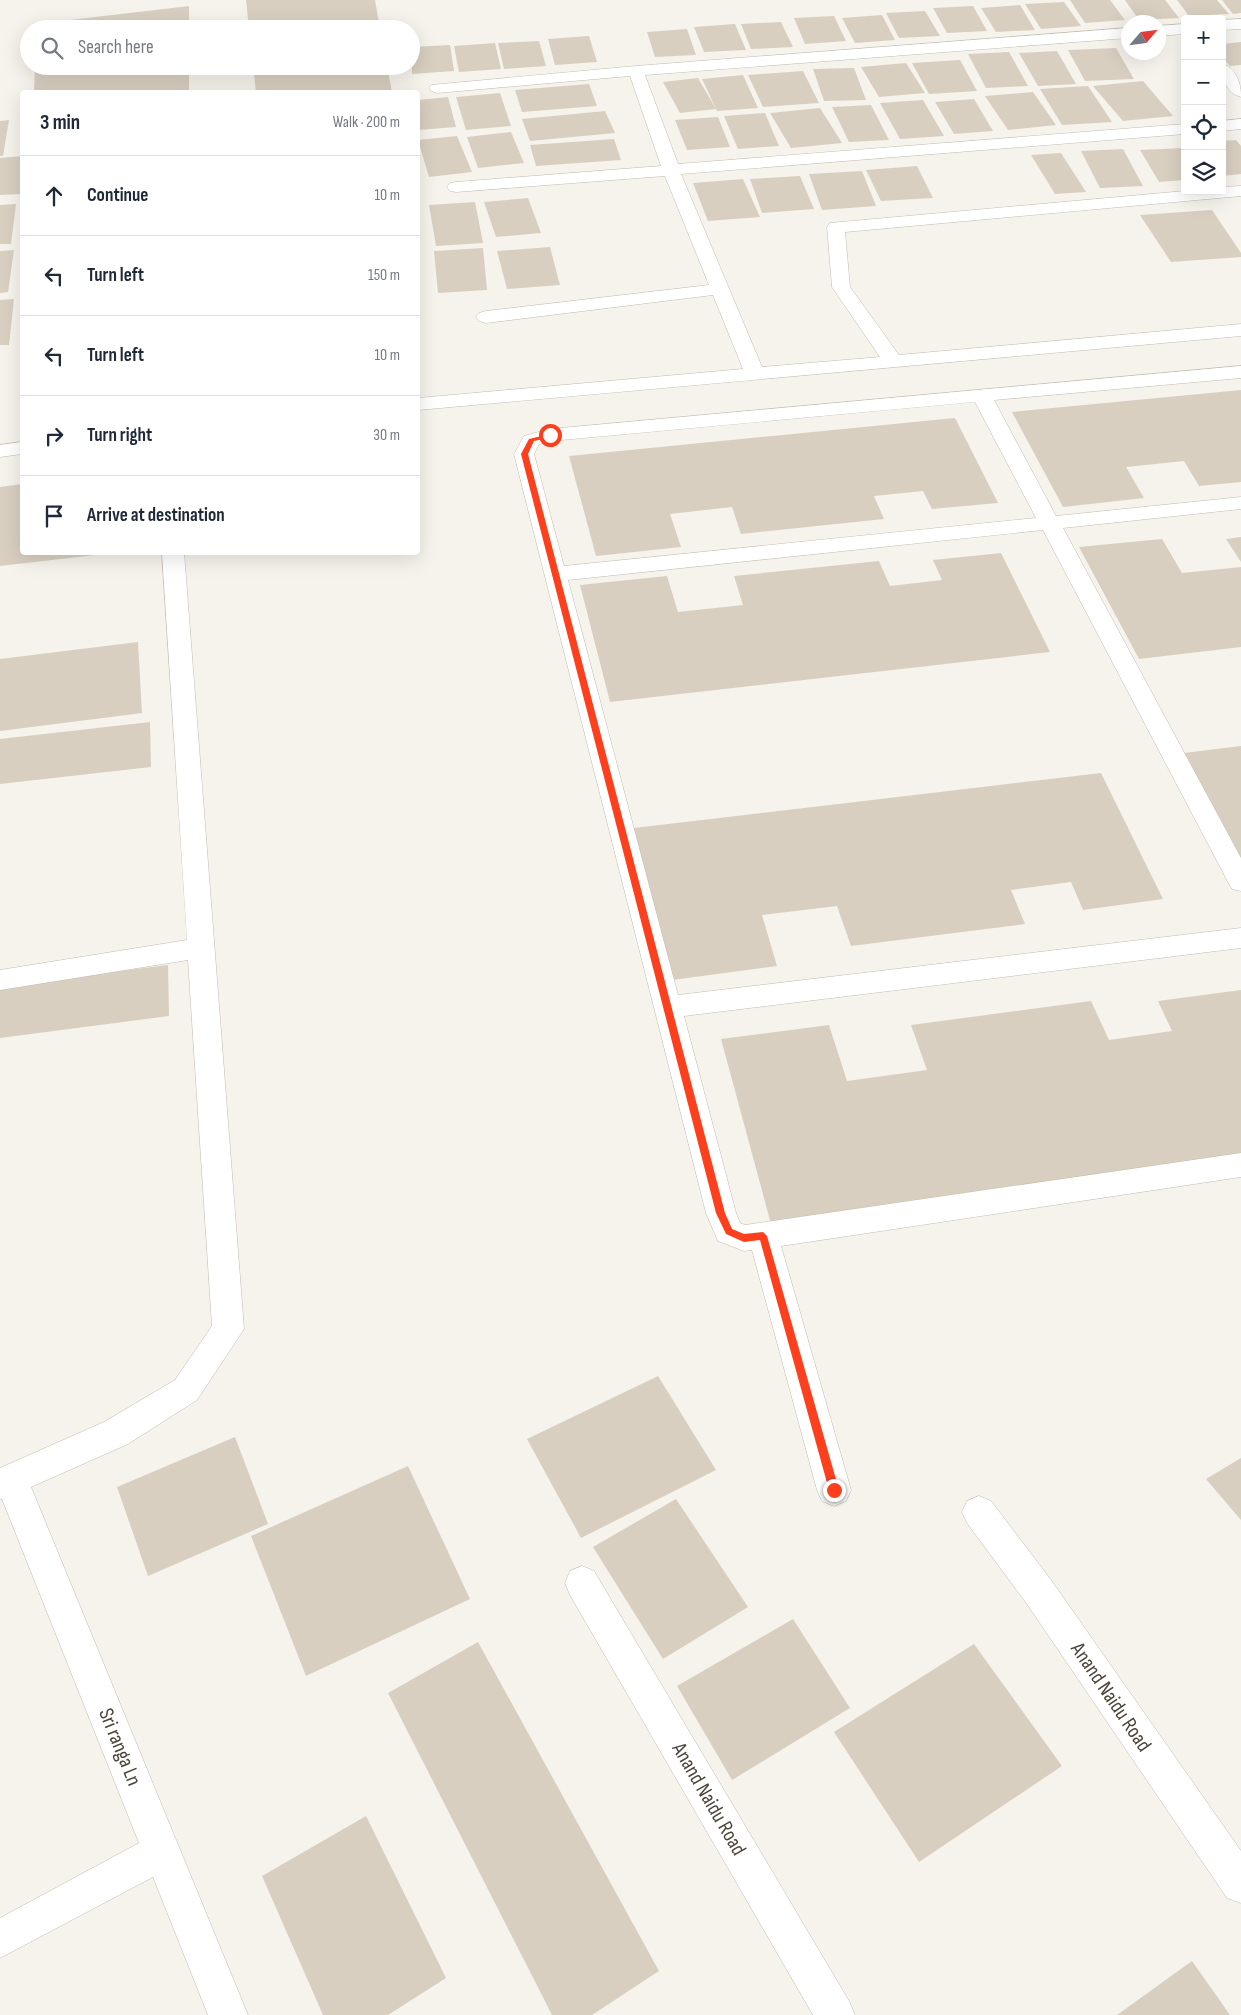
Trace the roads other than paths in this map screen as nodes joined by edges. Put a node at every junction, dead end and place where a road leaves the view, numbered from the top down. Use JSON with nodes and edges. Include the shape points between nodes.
{"nodes":[{"id":1,"x":1241,"y":24,"type":"edge"},
{"id":2,"x":1226,"y":26,"type":"edge"},
{"id":3,"x":1181,"y":28,"type":"edge"},
{"id":4,"x":1166,"y":29,"type":"edge"},
{"id":5,"x":1121,"y":34,"type":"edge"},
{"id":6,"x":636,"y":71,"type":"junction"},
{"id":7,"x":1226,"y":74,"type":"edge"},
{"id":8,"x":437,"y":88,"type":"dead end"},
{"id":9,"x":1241,"y":92,"type":"edge"},
{"id":10,"x":1241,"y":124,"type":"edge"},
{"id":11,"x":1226,"y":126,"type":"edge"},
{"id":12,"x":1181,"y":129,"type":"edge"},
{"id":13,"x":671,"y":170,"type":"junction"},
{"id":14,"x":456,"y":187,"type":"dead end"},
{"id":15,"x":1241,"y":191,"type":"edge"},
{"id":16,"x":720,"y":289,"type":"junction"},
{"id":17,"x":486,"y":317,"type":"dead end"},
{"id":18,"x":1241,"y":330,"type":"edge"},
{"id":19,"x":893,"y":361,"type":"junction"},
{"id":20,"x":1241,"y":372,"type":"edge"},
{"id":21,"x":755,"y":374,"type":"junction"},
{"id":22,"x":982,"y":396,"type":"junction"},
{"id":23,"x":420,"y":404,"type":"edge"},
{"id":24,"x":20,"y":448,"type":"edge"},
{"id":25,"x":0,"y":451,"type":"edge"},
{"id":26,"x":1241,"y":504,"type":"edge"},
{"id":27,"x":1050,"y":523,"type":"junction"},
{"id":28,"x":173,"y":555,"type":"edge"},
{"id":29,"x":556,"y":574,"type":"junction"},
{"id":30,"x":1241,"y":882,"type":"edge"},
{"id":31,"x":1241,"y":938,"type":"edge"},
{"id":32,"x":201,"y":948,"type":"junction"},
{"id":33,"x":0,"y":980,"type":"edge"},
{"id":34,"x":667,"y":1006,"type":"junction"},
{"id":35,"x":1241,"y":1165,"type":"edge"},
{"id":36,"x":763,"y":1236,"type":"junction"},
{"id":37,"x":6,"y":1481,"type":"edge"},
{"id":38,"x":834,"y":1490,"type":"dead end"},
{"id":39,"x":979,"y":1512,"type":"dead end"},
{"id":40,"x":582,"y":1583,"type":"dead end"},
{"id":41,"x":162,"y":1851,"type":"junction"},
{"id":42,"x":1241,"y":1884,"type":"edge"},
{"id":43,"x":0,"y":1939,"type":"edge"},
{"id":44,"x":228,"y":2015,"type":"edge"},
{"id":45,"x":835,"y":2015,"type":"edge"}],
"edges":[{"from":1,"to":2,"type":"street"},
{"from":3,"to":4,"type":"street"},
{"from":5,"to":6,"type":"street"},
{"from":6,"to":8,"type":"street"},
{"from":6,"to":13,"type":"street"},
{"from":7,"to":9,"type":"street"},
{"from":10,"to":11,"type":"street"},
{"from":12,"to":13,"type":"street"},
{"from":13,"to":14,"type":"street"},
{"from":13,"to":16,"type":"street"},
{"from":15,"to":19,"type":"street","via":[[836,226],[840,286]]},
{"from":16,"to":17,"type":"street"},
{"from":16,"to":21,"type":"street"},
{"from":18,"to":19,"type":"street"},
{"from":19,"to":21,"type":"street"},
{"from":20,"to":22,"type":"street"},
{"from":21,"to":23,"type":"street"},
{"from":22,"to":27,"type":"street"},
{"from":22,"to":29,"type":"street","via":[[550,435],[532,440],[524,454]]},
{"from":24,"to":25,"type":"street"},
{"from":26,"to":27,"type":"street"},
{"from":27,"to":29,"type":"street"},
{"from":27,"to":30,"type":"street"},
{"from":28,"to":32,"type":"street"},
{"from":29,"to":34,"type":"street"},
{"from":31,"to":34,"type":"street"},
{"from":32,"to":33,"type":"street"},
{"from":32,"to":37,"type":"street","via":[[228,1329],[186,1390],[116,1433]]},
{"from":34,"to":36,"type":"street","via":[[721,1213],[729,1232],[744,1238]]},
{"from":35,"to":36,"type":"street"},
{"from":36,"to":38,"type":"street"},
{"from":37,"to":41,"type":"street","name":"Sri ranga Ln"},
{"from":39,"to":42,"type":"street","name":"Anand Naidu Road","via":[[1039,1592]]},
{"from":40,"to":45,"type":"street","name":"Anand Naidu Road"},
{"from":41,"to":43,"type":"street"},
{"from":41,"to":44,"type":"street","name":"Sri ranga Ln"}]}
